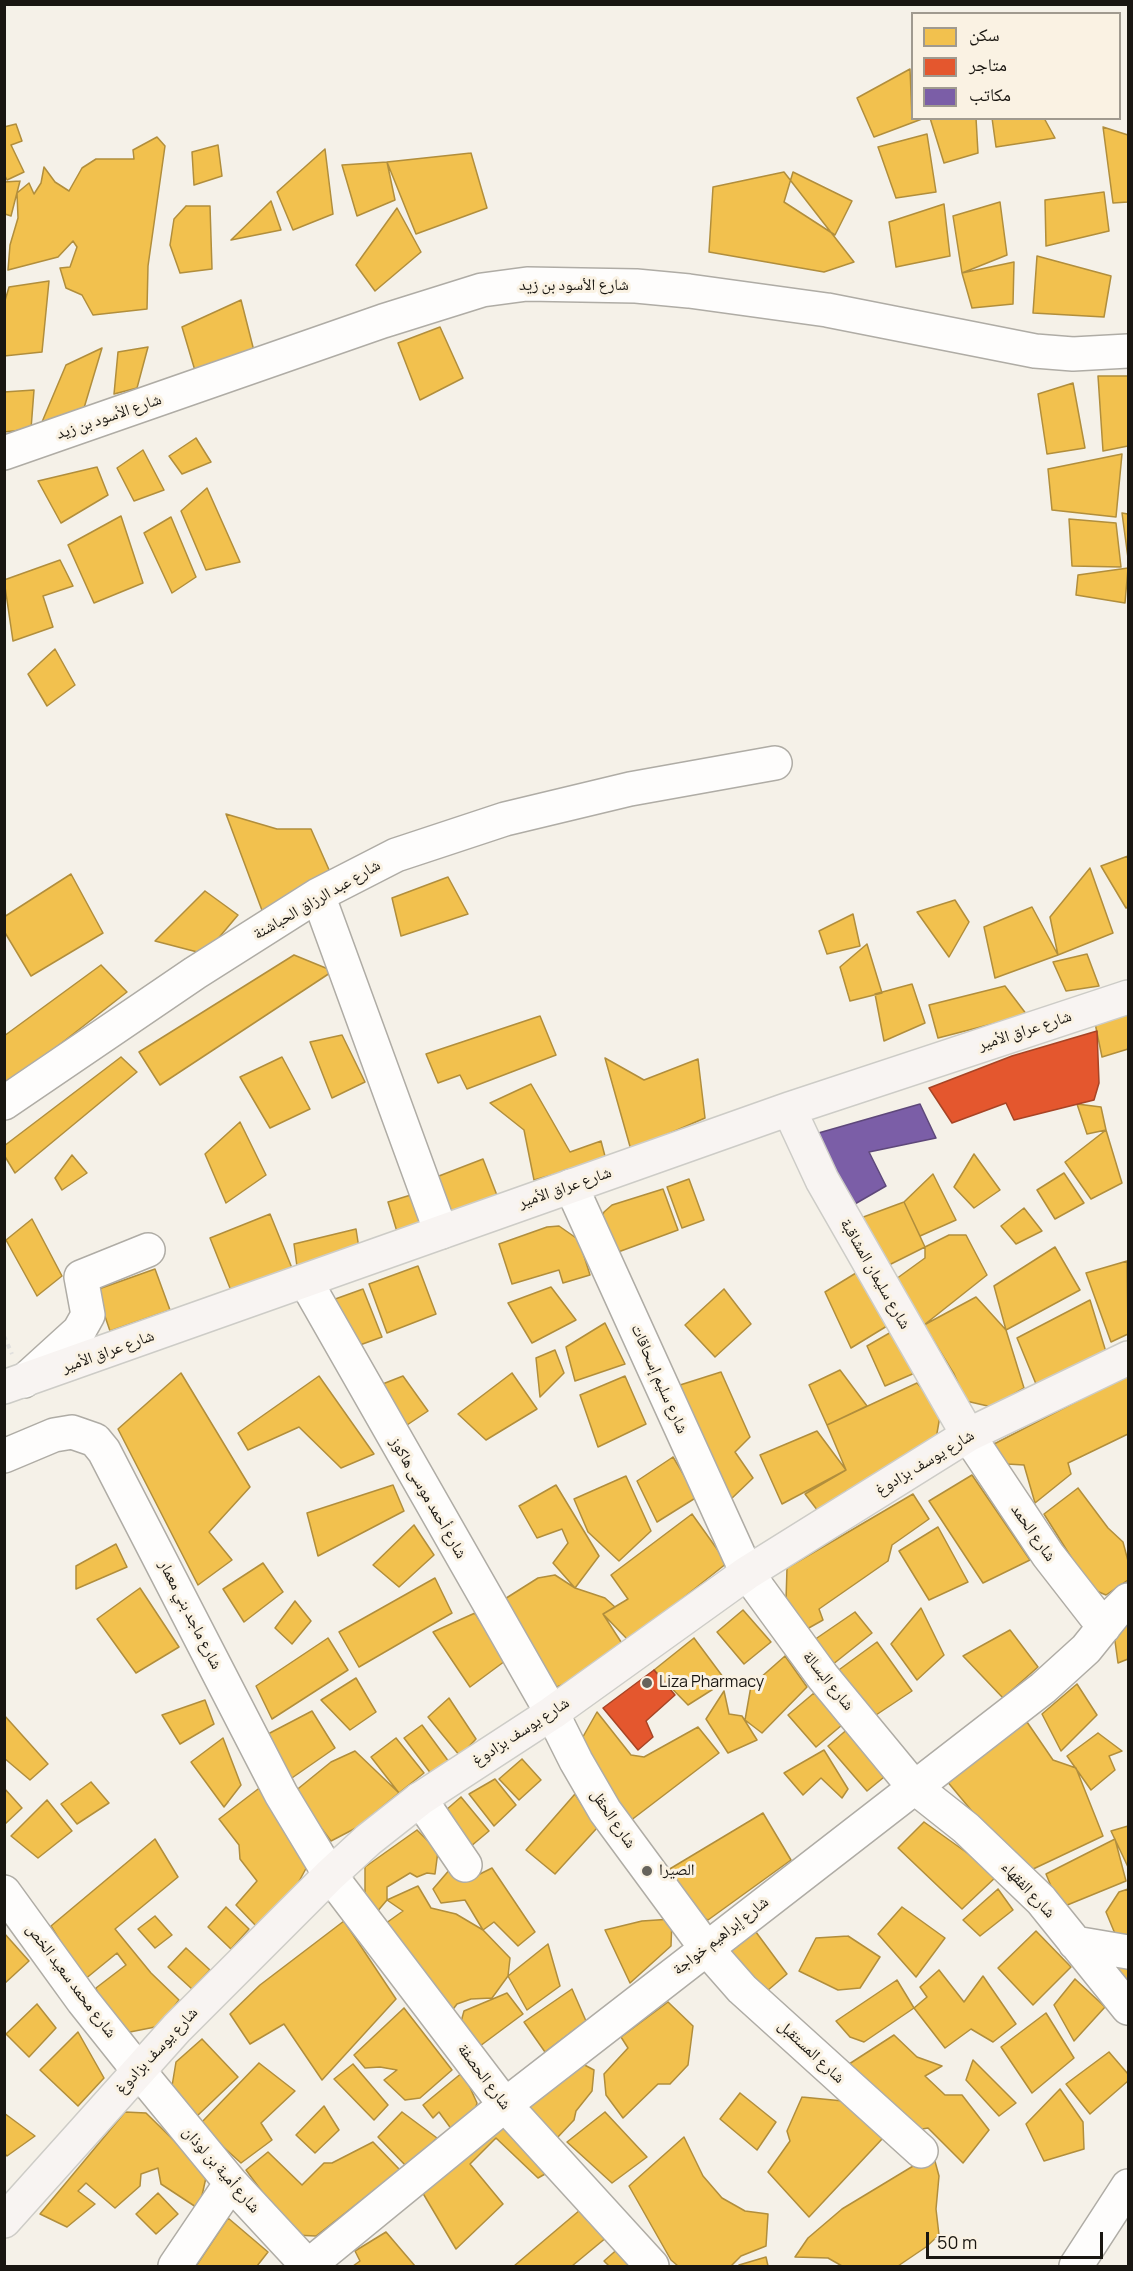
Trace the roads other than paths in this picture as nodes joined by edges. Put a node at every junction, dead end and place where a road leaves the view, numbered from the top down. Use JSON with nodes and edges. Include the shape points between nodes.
{"nodes":[{"id":1,"x":1128,"y":351,"type":"edge"},
{"id":2,"x":4,"y":453,"type":"edge"},
{"id":3,"x":774,"y":763,"type":"dead end"},
{"id":4,"x":318,"y":895,"type":"junction"},
{"id":5,"x":1128,"y":997,"type":"edge"},
{"id":6,"x":4,"y":1103,"type":"edge"},
{"id":7,"x":789,"y":1109,"type":"junction"},
{"id":8,"x":571,"y":1186,"type":"junction"},
{"id":9,"x":441,"y":1232,"type":"junction"},
{"id":10,"x":148,"y":1250,"type":"dead end"},
{"id":11,"x":306,"y":1282,"type":"junction"},
{"id":12,"x":1128,"y":1358,"type":"edge"},
{"id":13,"x":14,"y":1385,"type":"edge"},
{"id":14,"x":968,"y":1435,"type":"junction"},
{"id":15,"x":4,"y":1456,"type":"edge"},
{"id":16,"x":747,"y":1573,"type":"junction"},
{"id":17,"x":1128,"y":1600,"type":"edge"},
{"id":18,"x":1104,"y":1627,"type":"junction"},
{"id":19,"x":552,"y":1713,"type":"junction"},
{"id":20,"x":913,"y":1786,"type":"junction"},
{"id":21,"x":420,"y":1799,"type":"junction"},
{"id":22,"x":465,"y":1865,"type":"dead end"},
{"id":23,"x":330,"y":1875,"type":"junction"},
{"id":24,"x":4,"y":1892,"type":"edge"},
{"id":25,"x":1075,"y":1943,"type":"junction"},
{"id":26,"x":706,"y":1948,"type":"junction"},
{"id":27,"x":1128,"y":1952,"type":"edge"},
{"id":28,"x":1128,"y":2008,"type":"edge"},
{"id":29,"x":138,"y":2070,"type":"junction"},
{"id":30,"x":505,"y":2105,"type":"junction"},
{"id":31,"x":921,"y":2151,"type":"dead end"},
{"id":32,"x":231,"y":2183,"type":"junction"},
{"id":33,"x":1128,"y":2186,"type":"edge"},
{"id":34,"x":1119,"y":2218,"type":"edge"},
{"id":35,"x":4,"y":2221,"type":"edge"},
{"id":36,"x":175,"y":2266,"type":"edge"},
{"id":37,"x":308,"y":2266,"type":"edge"},
{"id":38,"x":652,"y":2266,"type":"edge"},
{"id":39,"x":1076,"y":2266,"type":"edge"}],
"edges":[{"from":1,"to":2,"type":"street","name":"شارع الأسود بن زيد","via":[[1035,351],[827,310],[689,291],[527,284],[482,290],[383,321]]},
{"from":3,"to":4,"type":"street","name":"شارع عبد الرزاق الحباشنة","via":[[630,789],[505,819],[396,855]]},
{"from":4,"to":6,"type":"street","name":"شارع عبد الرزاق الحباشنة"},
{"from":4,"to":9,"type":"street"},
{"from":5,"to":7,"type":"main road","name":"شارع عراق الأمير"},
{"from":7,"to":8,"type":"main road","name":"شارع عراق الأمير"},
{"from":7,"to":14,"type":"main road","name":"شارع سليمان المشاقبة","via":[[822,1180]]},
{"from":8,"to":9,"type":"main road","name":"شارع عراق الأمير"},
{"from":8,"to":16,"type":"street","name":"شارع سليم إسحاقات"},
{"from":9,"to":11,"type":"main road","name":"شارع عراق الأمير"},
{"from":10,"to":13,"type":"street","via":[[81,1278],[88,1315],[80,1331]]},
{"from":11,"to":13,"type":"main road","name":"شارع عراق الأمير"},
{"from":11,"to":19,"type":"street","name":"شارع أحمد موسى هاكوز"},
{"from":12,"to":14,"type":"main road","name":"شارع يوسف بزادوغ"},
{"from":14,"to":16,"type":"main road","name":"شارع يوسف بزادوغ"},
{"from":14,"to":18,"type":"street","name":"شارع الحمد","via":[[1048,1555]]},
{"from":15,"to":23,"type":"street","name":"شارع ماجد بني معمار","via":[[54,1435],[72,1432],[95,1440],[104,1451],[281,1794]]},
{"from":16,"to":19,"type":"main road","name":"شارع يوسف بزادوغ"},
{"from":16,"to":20,"type":"street","name":"شارع البسالة","via":[[823,1677]]},
{"from":17,"to":18,"type":"street","name":"شارع إبراهيم خواجة"},
{"from":18,"to":20,"type":"street","name":"شارع إبراهيم خواجة","via":[[1043,1688]]},
{"from":19,"to":21,"type":"main road","name":"شارع يوسف بزادوغ"},
{"from":19,"to":26,"type":"street","name":"شارع الحقل","via":[[605,1811]]},
{"from":20,"to":25,"type":"street","name":"شارع الفقهاء","via":[[1005,1864],[1041,1900]]},
{"from":20,"to":26,"type":"street","name":"شارع إبراهيم خواجة"},
{"from":21,"to":22,"type":"street"},
{"from":21,"to":23,"type":"main road","name":"شارع يوسف بزادوغ"},
{"from":23,"to":29,"type":"main road","name":"شارع يوسف بزادوغ"},
{"from":23,"to":30,"type":"street","name":"شارع الحصفة"},
{"from":24,"to":29,"type":"street","name":"شارع محمد سعيد الخص"},
{"from":25,"to":27,"type":"street"},
{"from":25,"to":28,"type":"street","name":"شارع الفقهاء"},
{"from":26,"to":30,"type":"street","name":"شارع إبراهيم خواجة"},
{"from":26,"to":31,"type":"street","name":"شارع المستقبل","via":[[742,1989]]},
{"from":29,"to":32,"type":"street","name":"شارع أمية بن لوذان"},
{"from":29,"to":35,"type":"main road","name":"شارع يوسف بزادوغ"},
{"from":30,"to":37,"type":"street","name":"شارع إبراهيم خواجة"},
{"from":30,"to":38,"type":"street","name":"شارع الحصفة"},
{"from":32,"to":36,"type":"street"},
{"from":32,"to":37,"type":"street","name":"شارع أمية بن لوذان"},
{"from":33,"to":34,"type":"street"},
{"from":34,"to":39,"type":"street"}]}
